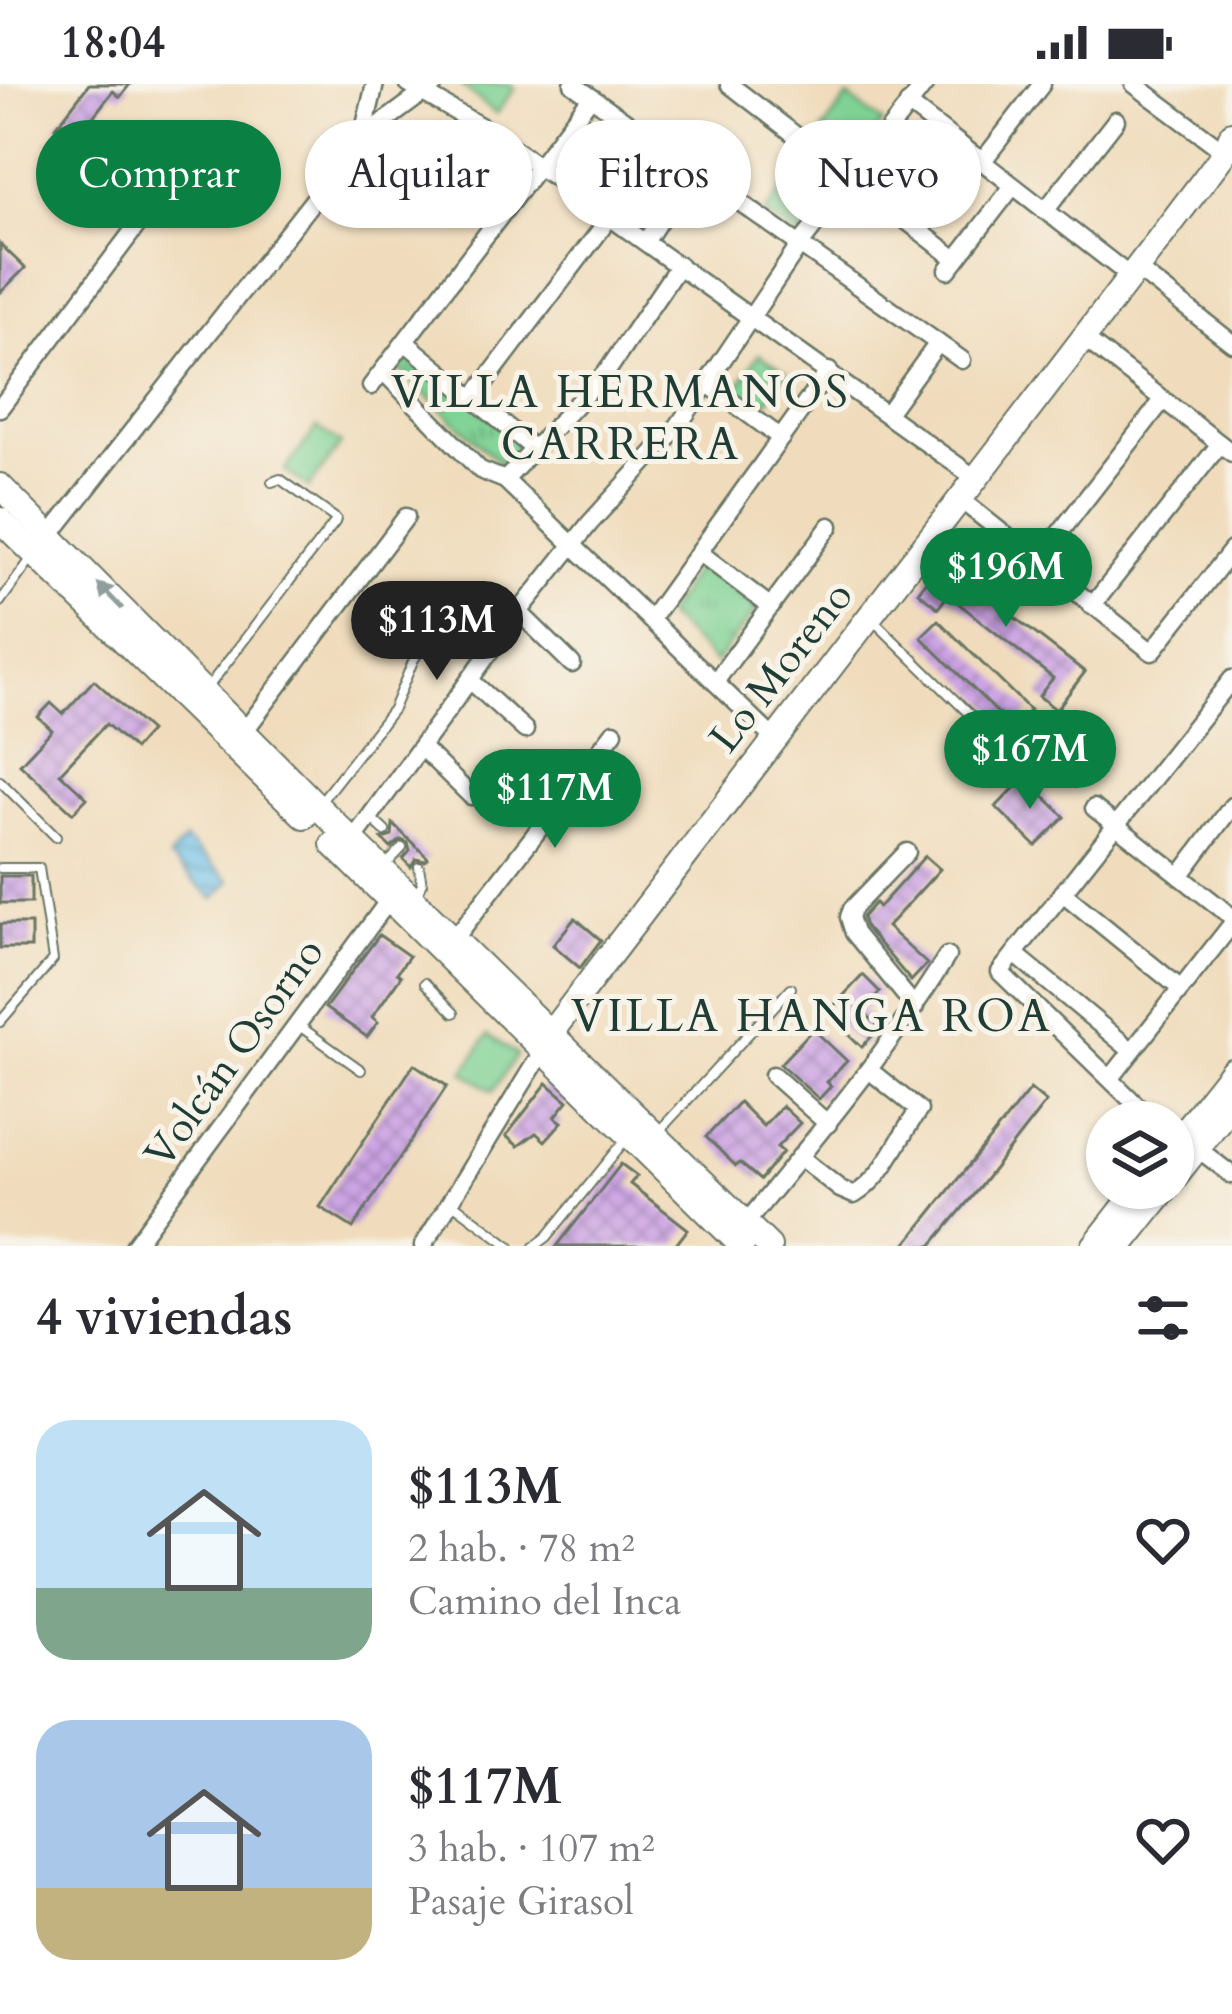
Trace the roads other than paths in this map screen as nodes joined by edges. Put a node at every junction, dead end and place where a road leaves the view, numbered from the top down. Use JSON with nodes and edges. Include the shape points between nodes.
{"nodes":[{"id":1,"x":375,"y":84,"type":"edge"},
{"id":2,"x":573,"y":84,"type":"edge"},
{"id":3,"x":729,"y":84,"type":"edge"},
{"id":4,"x":925,"y":84,"type":"edge"},
{"id":5,"x":1042,"y":84,"type":"edge"},
{"id":6,"x":1134,"y":84,"type":"edge"},
{"id":7,"x":1169,"y":84,"type":"edge"},
{"id":8,"x":422,"y":88,"type":"edge"},
{"id":9,"x":591,"y":97,"type":"junction"},
{"id":10,"x":1156,"y":101,"type":"junction"},
{"id":11,"x":908,"y":104,"type":"junction"},
{"id":12,"x":366,"y":120,"type":"edge"},
{"id":13,"x":384,"y":120,"type":"edge"},
{"id":14,"x":624,"y":120,"type":"edge"},
{"id":15,"x":776,"y":120,"type":"edge"},
{"id":16,"x":896,"y":120,"type":"edge"},
{"id":17,"x":1116,"y":120,"type":"dead end"},
{"id":18,"x":1230,"y":145,"type":"edge"},
{"id":19,"x":982,"y":162,"type":"junction"},
{"id":20,"x":539,"y":166,"type":"junction"},
{"id":21,"x":556,"y":178,"type":"edge"},
{"id":22,"x":1013,"y":185,"type":"junction"},
{"id":23,"x":751,"y":209,"type":"edge"},
{"id":24,"x":305,"y":211,"type":"edge"},
{"id":25,"x":1046,"y":211,"type":"junction"},
{"id":26,"x":981,"y":227,"type":"edge"},
{"id":27,"x":135,"y":228,"type":"edge"},
{"id":28,"x":601,"y":228,"type":"edge"},
{"id":29,"x":627,"y":228,"type":"edge"},
{"id":30,"x":654,"y":228,"type":"edge"},
{"id":31,"x":813,"y":228,"type":"edge"},
{"id":32,"x":910,"y":228,"type":"edge"},
{"id":33,"x":980,"y":228,"type":"edge"},
{"id":34,"x":646,"y":241,"type":"junction"},
{"id":35,"x":801,"y":243,"type":"junction"},
{"id":36,"x":679,"y":265,"type":"junction"},
{"id":37,"x":1134,"y":273,"type":"junction"},
{"id":38,"x":753,"y":317,"type":"junction"},
{"id":39,"x":1084,"y":339,"type":"junction"},
{"id":40,"x":405,"y":342,"type":"junction"},
{"id":41,"x":938,"y":343,"type":"junction"},
{"id":42,"x":1232,"y":344,"type":"edge"},
{"id":43,"x":962,"y":360,"type":"dead end"},
{"id":44,"x":830,"y":371,"type":"junction"},
{"id":45,"x":708,"y":384,"type":"junction"},
{"id":46,"x":473,"y":398,"type":"junction"},
{"id":47,"x":1163,"y":400,"type":"junction"},
{"id":48,"x":0,"y":408,"type":"edge"},
{"id":49,"x":888,"y":412,"type":"junction"},
{"id":50,"x":781,"y":438,"type":"junction"},
{"id":51,"x":1226,"y":448,"type":"edge"},
{"id":52,"x":534,"y":449,"type":"junction"},
{"id":53,"x":505,"y":480,"type":"junction"},
{"id":54,"x":978,"y":480,"type":"junction"},
{"id":55,"x":272,"y":482,"type":"dead end"},
{"id":56,"x":0,"y":486,"type":"edge"},
{"id":57,"x":961,"y":500,"type":"junction"},
{"id":58,"x":406,"y":517,"type":"dead end"},
{"id":59,"x":0,"y":520,"type":"edge"},
{"id":60,"x":830,"y":526,"type":"dead end"},
{"id":61,"x":573,"y":544,"type":"junction"},
{"id":62,"x":43,"y":545,"type":"junction"},
{"id":63,"x":1232,"y":550,"type":"edge"},
{"id":64,"x":699,"y":552,"type":"junction"},
{"id":65,"x":1037,"y":562,"type":"junction"},
{"id":66,"x":0,"y":602,"type":"edge"},
{"id":67,"x":771,"y":607,"type":"junction"},
{"id":68,"x":1092,"y":607,"type":"junction"},
{"id":69,"x":519,"y":612,"type":"junction"},
{"id":70,"x":413,"y":614,"type":"dead end"},
{"id":71,"x":868,"y":616,"type":"junction"},
{"id":72,"x":650,"y":620,"type":"junction"},
{"id":73,"x":572,"y":664,"type":"dead end"},
{"id":74,"x":1232,"y":679,"type":"edge"},
{"id":75,"x":471,"y":680,"type":"junction"},
{"id":76,"x":715,"y":682,"type":"junction"},
{"id":77,"x":204,"y":693,"type":"junction"},
{"id":78,"x":525,"y":730,"type":"dead end"},
{"id":79,"x":614,"y":732,"type":"dead end"},
{"id":80,"x":243,"y":733,"type":"junction"},
{"id":81,"x":773,"y":738,"type":"junction"},
{"id":82,"x":1032,"y":739,"type":"dead end"},
{"id":83,"x":422,"y":748,"type":"junction"},
{"id":84,"x":0,"y":781,"type":"edge"},
{"id":85,"x":471,"y":796,"type":"dead end"},
{"id":86,"x":316,"y":805,"type":"junction"},
{"id":87,"x":1232,"y":806,"type":"edge"},
{"id":88,"x":1094,"y":808,"type":"dead end"},
{"id":89,"x":370,"y":817,"type":"junction"},
{"id":90,"x":1116,"y":826,"type":"junction"},
{"id":91,"x":385,"y":831,"type":"dead end"},
{"id":92,"x":56,"y":836,"type":"dead end"},
{"id":93,"x":348,"y":847,"type":"junction"},
{"id":94,"x":402,"y":848,"type":"dead end"},
{"id":95,"x":907,"y":852,"type":"dead end"},
{"id":96,"x":419,"y":867,"type":"dead end"},
{"id":97,"x":0,"y":868,"type":"edge"},
{"id":98,"x":382,"y":869,"type":"junction"},
{"id":99,"x":1180,"y":876,"type":"junction"},
{"id":100,"x":1063,"y":893,"type":"junction"},
{"id":101,"x":402,"y":900,"type":"junction"},
{"id":102,"x":1232,"y":921,"type":"edge"},
{"id":103,"x":455,"y":938,"type":"junction"},
{"id":104,"x":1015,"y":954,"type":"junction"},
{"id":105,"x":947,"y":956,"type":"dead end"},
{"id":106,"x":425,"y":983,"type":"dead end"},
{"id":107,"x":791,"y":988,"type":"dead end"},
{"id":108,"x":1180,"y":989,"type":"junction"},
{"id":109,"x":915,"y":1007,"type":"junction"},
{"id":110,"x":454,"y":1013,"type":"dead end"},
{"id":111,"x":0,"y":1022,"type":"edge"},
{"id":112,"x":298,"y":1025,"type":"junction"},
{"id":113,"x":546,"y":1043,"type":"junction"},
{"id":114,"x":1132,"y":1051,"type":"junction"},
{"id":115,"x":361,"y":1070,"type":"dead end"},
{"id":116,"x":869,"y":1070,"type":"junction"},
{"id":117,"x":1232,"y":1071,"type":"edge"},
{"id":118,"x":773,"y":1075,"type":"dead end"},
{"id":119,"x":1111,"y":1078,"type":"junction"},
{"id":120,"x":1133,"y":1101,"type":"edge"},
{"id":121,"x":1232,"y":1104,"type":"edge"},
{"id":122,"x":828,"y":1124,"type":"junction"},
{"id":123,"x":1194,"y":1124,"type":"edge"},
{"id":124,"x":1194,"y":1133,"type":"edge"},
{"id":125,"x":628,"y":1136,"type":"junction"},
{"id":126,"x":655,"y":1136,"type":"junction"},
{"id":127,"x":1194,"y":1152,"type":"edge"},
{"id":128,"x":800,"y":1157,"type":"junction"},
{"id":129,"x":1232,"y":1175,"type":"edge"},
{"id":130,"x":450,"y":1201,"type":"junction"},
{"id":131,"x":1123,"y":1209,"type":"edge"},
{"id":132,"x":1149,"y":1209,"type":"edge"},
{"id":133,"x":744,"y":1234,"type":"edge"},
{"id":134,"x":136,"y":1245,"type":"edge"},
{"id":135,"x":423,"y":1246,"type":"edge"},
{"id":136,"x":510,"y":1246,"type":"edge"},
{"id":137,"x":535,"y":1246,"type":"edge"},
{"id":138,"x":769,"y":1246,"type":"edge"},
{"id":139,"x":1094,"y":1246,"type":"edge"},
{"id":140,"x":1120,"y":1246,"type":"edge"}],
"edges":[{"from":1,"to":12,"type":"street"},
{"from":2,"to":9,"type":"street"},
{"from":3,"to":15,"type":"street"},
{"from":4,"to":11,"type":"street"},
{"from":5,"to":19,"type":"street"},
{"from":6,"to":10,"type":"street"},
{"from":7,"to":10,"type":"street"},
{"from":8,"to":13,"type":"street"},
{"from":8,"to":20,"type":"street"},
{"from":9,"to":14,"type":"street"},
{"from":9,"to":20,"type":"street"},
{"from":10,"to":18,"type":"street"},
{"from":11,"to":16,"type":"street"},
{"from":11,"to":19,"type":"street"},
{"from":17,"to":25,"type":"street"},
{"from":18,"to":37,"type":"main road","name":"Lo Moreno"},
{"from":19,"to":22,"type":"street"},
{"from":20,"to":21,"type":"street"},
{"from":20,"to":40,"type":"street"},
{"from":22,"to":25,"type":"street"},
{"from":22,"to":26,"type":"street"},
{"from":23,"to":35,"type":"street"},
{"from":24,"to":62,"type":"street"},
{"from":25,"to":37,"type":"street"},
{"from":27,"to":48,"type":"street"},
{"from":28,"to":46,"type":"street"},
{"from":29,"to":34,"type":"street"},
{"from":30,"to":34,"type":"street"},
{"from":31,"to":35,"type":"street"},
{"from":32,"to":33,"type":"street","via":[[952,265]]},
{"from":34,"to":36,"type":"street"},
{"from":35,"to":38,"type":"street"},
{"from":35,"to":41,"type":"street"},
{"from":36,"to":38,"type":"street"},
{"from":36,"to":52,"type":"street","via":[[608,370]]},
{"from":37,"to":39,"type":"main road","name":"Lo Moreno"},
{"from":37,"to":42,"type":"street"},
{"from":38,"to":44,"type":"street"},
{"from":38,"to":45,"type":"street"},
{"from":39,"to":47,"type":"street"},
{"from":39,"to":54,"type":"main road","name":"Lo Moreno"},
{"from":40,"to":46,"type":"street"},
{"from":40,"to":53,"type":"street","via":[[377,378],[480,470]]},
{"from":41,"to":43,"type":"street"},
{"from":41,"to":49,"type":"street"},
{"from":44,"to":49,"type":"street"},
{"from":44,"to":50,"type":"street"},
{"from":45,"to":50,"type":"street"},
{"from":45,"to":61,"type":"street"},
{"from":46,"to":52,"type":"street"},
{"from":47,"to":51,"type":"street"},
{"from":47,"to":65,"type":"street"},
{"from":49,"to":54,"type":"street"},
{"from":50,"to":64,"type":"street"},
{"from":51,"to":68,"type":"street"},
{"from":52,"to":53,"type":"street"},
{"from":53,"to":61,"type":"street"},
{"from":54,"to":57,"type":"main road","name":"Lo Moreno"},
{"from":55,"to":77,"type":"lane","via":[[280,479],[335,522]]},
{"from":56,"to":62,"type":"main road"},
{"from":57,"to":65,"type":"street"},
{"from":57,"to":71,"type":"main road","name":"Lo Moreno"},
{"from":58,"to":80,"type":"street"},
{"from":59,"to":62,"type":"main road"},
{"from":60,"to":67,"type":"street"},
{"from":61,"to":69,"type":"street"},
{"from":61,"to":72,"type":"street"},
{"from":62,"to":66,"type":"lane"},
{"from":77,"to":62,"type":"main road","one_way":true},
{"from":62,"to":93,"type":"main road"},
{"from":63,"to":68,"type":"street","via":[[1152,652]]},
{"from":64,"to":67,"type":"street"},
{"from":64,"to":72,"type":"street"},
{"from":65,"to":68,"type":"street"},
{"from":67,"to":76,"type":"street"},
{"from":69,"to":73,"type":"street"},
{"from":69,"to":75,"type":"street"},
{"from":70,"to":86,"type":"lane","via":[[432,633],[394,709]]},
{"from":71,"to":81,"type":"main road","name":"Lo Moreno"},
{"from":71,"to":82,"type":"lane","via":[[1005,749],[1019,752]]},
{"from":72,"to":76,"type":"street"},
{"from":74,"to":90,"type":"street"},
{"from":75,"to":78,"type":"street"},
{"from":75,"to":83,"type":"street"},
{"from":76,"to":81,"type":"street"},
{"from":77,"to":80,"type":"main road"},
{"from":79,"to":103,"type":"street"},
{"from":80,"to":86,"type":"main road"},
{"from":81,"to":113,"type":"main road","name":"Lo Moreno"},
{"from":83,"to":85,"type":"street"},
{"from":83,"to":89,"type":"street"},
{"from":84,"to":92,"type":"lane"},
{"from":86,"to":93,"type":"main road"},
{"from":87,"to":99,"type":"street"},
{"from":88,"to":90,"type":"street"},
{"from":89,"to":91,"type":"lane"},
{"from":89,"to":93,"type":"street"},
{"from":90,"to":99,"type":"street"},
{"from":90,"to":100,"type":"street"},
{"from":93,"to":98,"type":"main road"},
{"from":93,"to":101,"type":"main road"},
{"from":94,"to":98,"type":"lane"},
{"from":95,"to":109,"type":"street","via":[[849,917]]},
{"from":96,"to":101,"type":"lane","via":[[422,884]]},
{"from":97,"to":111,"type":"lane","via":[[39,868],[53,960]]},
{"from":98,"to":101,"type":"main road"},
{"from":99,"to":102,"type":"street"},
{"from":100,"to":104,"type":"street"},
{"from":100,"to":108,"type":"street"},
{"from":101,"to":103,"type":"main road"},
{"from":101,"to":112,"type":"street","name":"Volcán Osorno"},
{"from":101,"to":113,"type":"main road"},
{"from":102,"to":108,"type":"street"},
{"from":103,"to":113,"type":"main road"},
{"from":104,"to":114,"type":"street"},
{"from":104,"to":119,"type":"street","via":[[1000,972]]},
{"from":105,"to":109,"type":"street"},
{"from":106,"to":110,"type":"lane"},
{"from":107,"to":126,"type":"lane"},
{"from":108,"to":114,"type":"street"},
{"from":109,"to":116,"type":"street"},
{"from":112,"to":115,"type":"lane"},
{"from":112,"to":134,"type":"street","name":"Volcán Osorno"},
{"from":113,"to":125,"type":"main road"},
{"from":113,"to":126,"type":"main road"},
{"from":113,"to":130,"type":"street","name":"Lo Moreno"},
{"from":114,"to":119,"type":"street"},
{"from":116,"to":122,"type":"street"},
{"from":116,"to":128,"type":"street","via":[[919,1110],[890,1157],[854,1195]]},
{"from":117,"to":123,"type":"main road"},
{"from":118,"to":122,"type":"street"},
{"from":119,"to":120,"type":"street"},
{"from":121,"to":124,"type":"main road"},
{"from":122,"to":128,"type":"street"},
{"from":125,"to":133,"type":"main road"},
{"from":125,"to":137,"type":"lane"},
{"from":126,"to":133,"type":"main road"},
{"from":127,"to":129,"type":"street"},
{"from":128,"to":133,"type":"street"},
{"from":130,"to":135,"type":"street","name":"Lo Moreno"},
{"from":130,"to":136,"type":"lane"},
{"from":131,"to":139,"type":"main road"},
{"from":132,"to":140,"type":"main road"},
{"from":133,"to":138,"type":"main road"}]}
